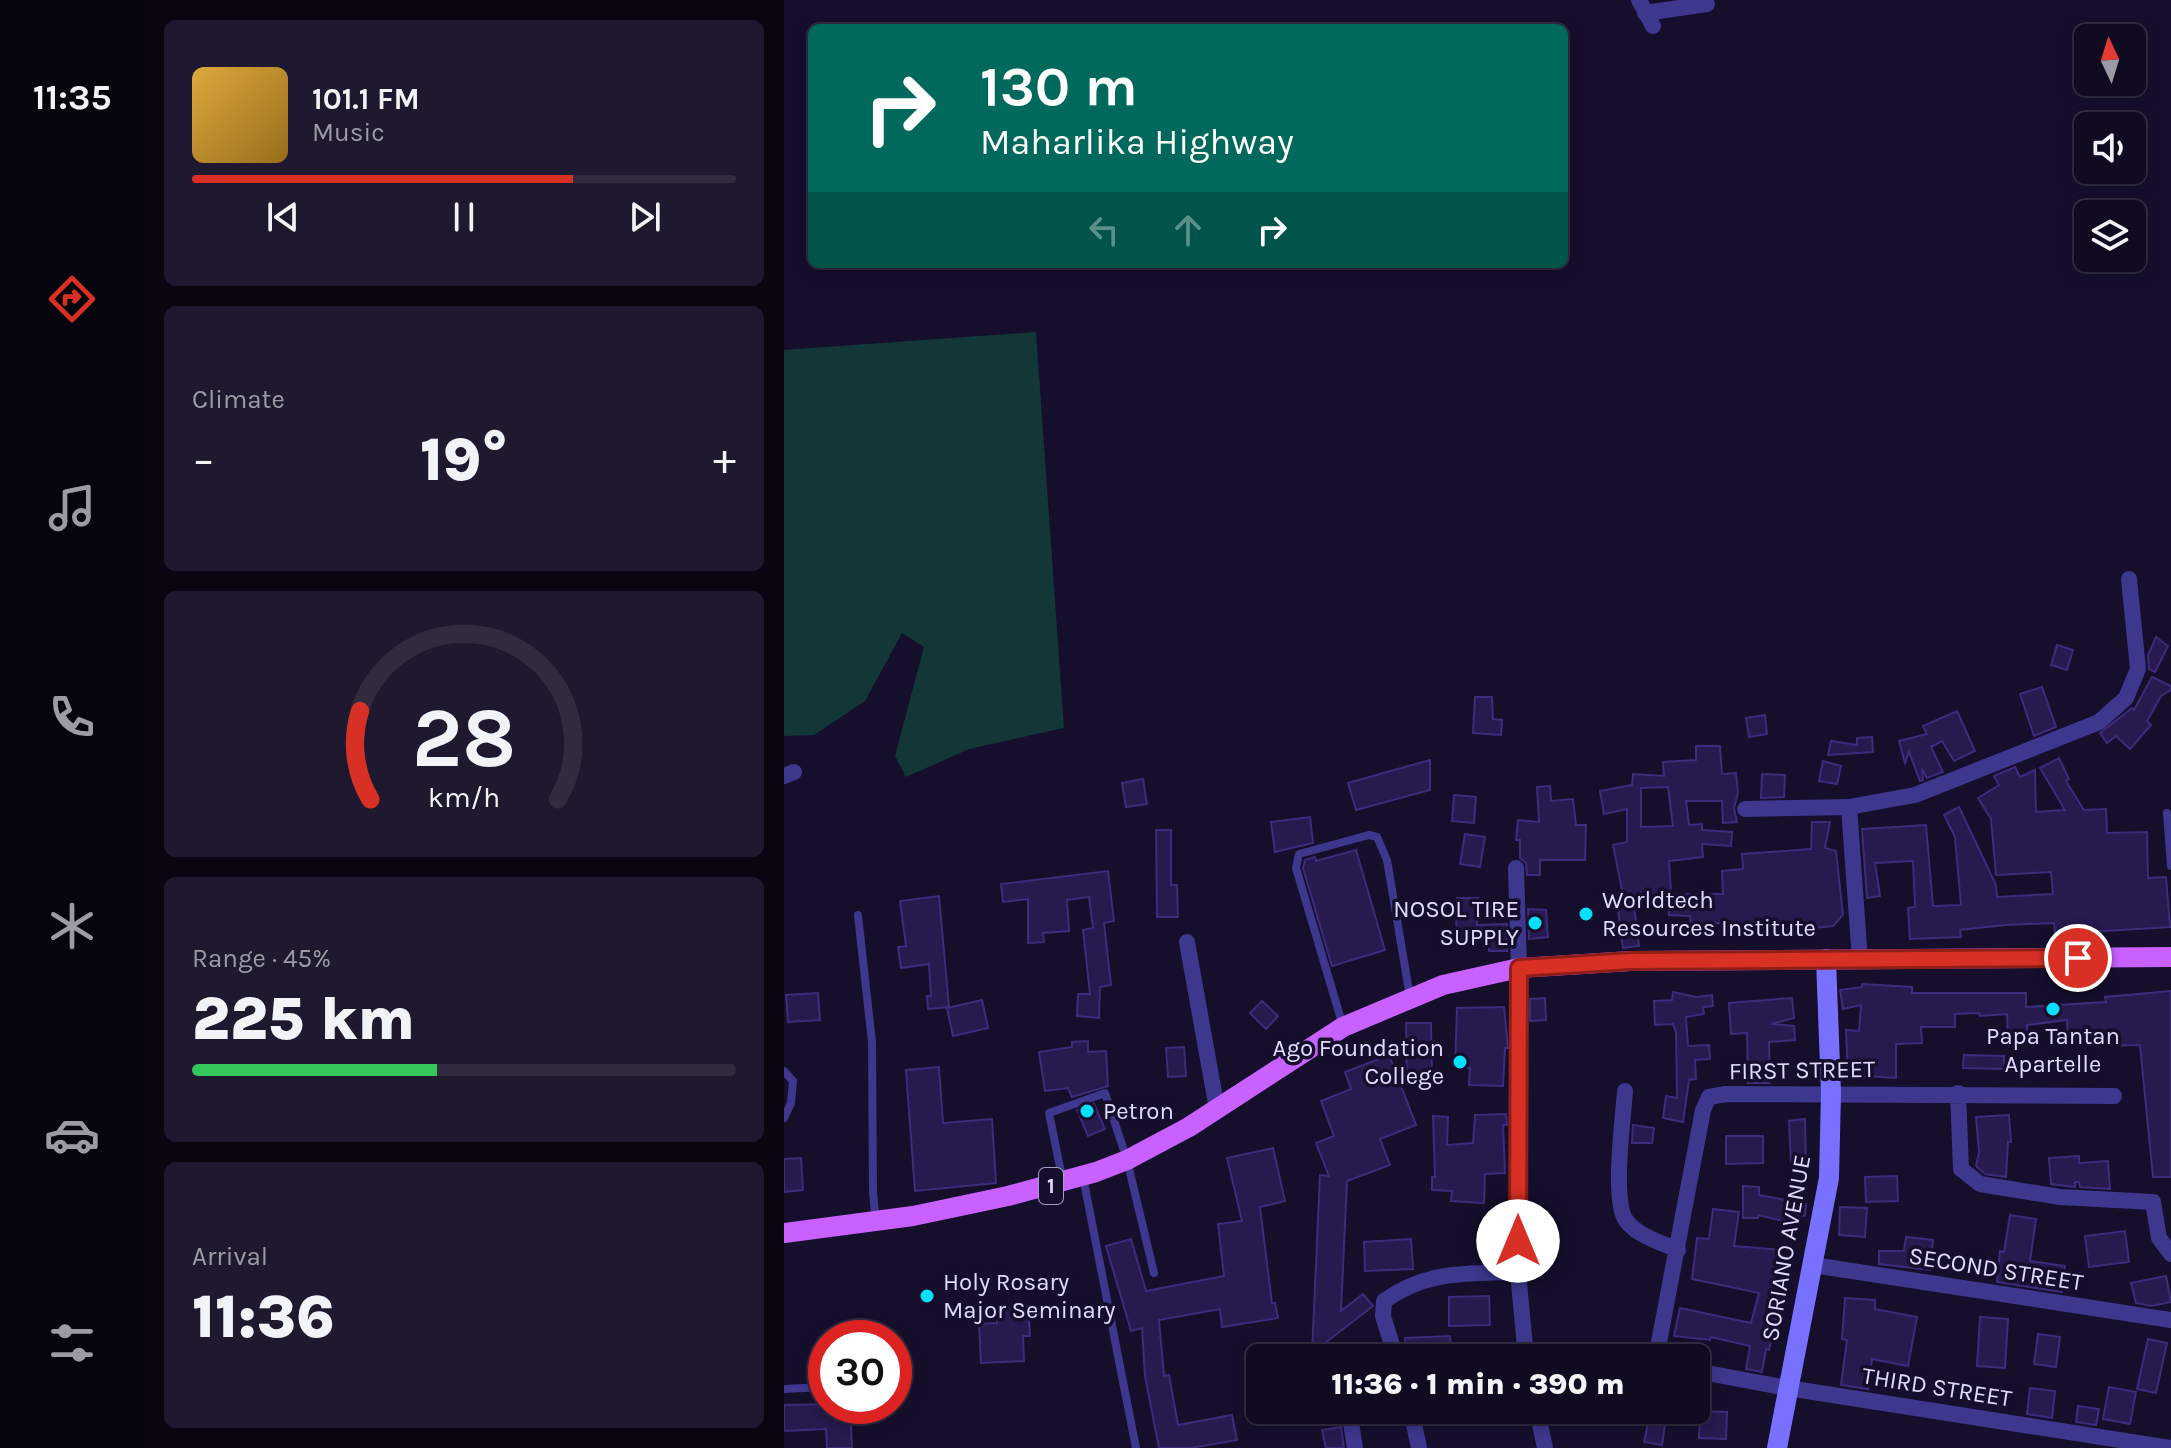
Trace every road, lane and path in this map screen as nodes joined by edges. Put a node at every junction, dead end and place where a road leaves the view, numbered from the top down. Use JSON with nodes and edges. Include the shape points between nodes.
{"nodes":[{"id":1,"x":1705,"y":0,"type":"edge"},
{"id":2,"x":1646,"y":13,"type":"edge"},
{"id":3,"x":2129,"y":579,"type":"dead end"},
{"id":4,"x":1849,"y":807,"type":"junction"},
{"id":5,"x":1745,"y":809,"type":"dead end"},
{"id":6,"x":2167,"y":813,"type":"dead end"},
{"id":7,"x":2171,"y":866,"type":"edge"},
{"id":8,"x":1516,"y":868,"type":"dead end"},
{"id":9,"x":858,"y":915,"type":"dead end"},
{"id":10,"x":1187,"y":942,"type":"dead end"},
{"id":11,"x":2171,"y":957,"type":"edge"},
{"id":12,"x":1826,"y":959,"type":"junction"},
{"id":13,"x":1860,"y":960,"type":"junction"},
{"id":14,"x":1519,"y":968,"type":"junction"},
{"id":15,"x":1410,"y":997,"type":"junction"},
{"id":16,"x":1343,"y":1027,"type":"junction"},
{"id":17,"x":784,"y":1071,"type":"edge"},
{"id":18,"x":1625,"y":1091,"type":"dead end"},
{"id":19,"x":1831,"y":1093,"type":"junction"},
{"id":20,"x":1958,"y":1093,"type":"junction"},
{"id":21,"x":2114,"y":1096,"type":"dead end"},
{"id":22,"x":1217,"y":1109,"type":"junction"},
{"id":23,"x":784,"y":1118,"type":"edge"},
{"id":24,"x":1127,"y":1160,"type":"junction"},
{"id":25,"x":1073,"y":1179,"type":"junction"},
{"id":26,"x":876,"y":1222,"type":"junction"},
{"id":27,"x":784,"y":1233,"type":"edge"},
{"id":28,"x":1678,"y":1250,"type":"junction"},
{"id":29,"x":2171,"y":1254,"type":"edge"},
{"id":30,"x":1813,"y":1265,"type":"junction"},
{"id":31,"x":1518,"y":1272,"type":"junction"},
{"id":32,"x":1154,"y":1273,"type":"dead end"},
{"id":33,"x":2171,"y":1320,"type":"edge"},
{"id":34,"x":1392,"y":1344,"type":"edge"},
{"id":35,"x":1524,"y":1344,"type":"edge"},
{"id":36,"x":1659,"y":1344,"type":"edge"},
{"id":37,"x":1710,"y":1374,"type":"edge"},
{"id":38,"x":808,"y":1388,"type":"edge"},
{"id":39,"x":1788,"y":1388,"type":"junction"},
{"id":40,"x":784,"y":1389,"type":"edge"},
{"id":41,"x":1351,"y":1424,"type":"edge"},
{"id":42,"x":1414,"y":1424,"type":"edge"},
{"id":43,"x":1540,"y":1424,"type":"edge"},
{"id":44,"x":1136,"y":1448,"type":"edge"},
{"id":45,"x":1355,"y":1448,"type":"edge"},
{"id":46,"x":1419,"y":1448,"type":"edge"},
{"id":47,"x":1545,"y":1448,"type":"edge"},
{"id":48,"x":1777,"y":1448,"type":"edge"},
{"id":49,"x":2171,"y":1448,"type":"edge"}],
"edges":[{"from":1,"to":2,"type":"street","via":[[1707,4]]},
{"from":3,"to":4,"type":"street","via":[[2138,669],[2126,698],[2099,722],[1915,795]]},
{"from":4,"to":5,"type":"street"},
{"from":4,"to":13,"type":"street"},
{"from":6,"to":7,"type":"lane"},
{"from":8,"to":14,"type":"street"},
{"from":9,"to":26,"type":"lane","via":[[872,1042]]},
{"from":10,"to":22,"type":"street"},
{"from":11,"to":13,"type":"main road","number":"1"},
{"from":12,"to":13,"type":"main road","number":"1"},
{"from":12,"to":14,"type":"main road","number":"1"},
{"from":12,"to":19,"type":"street","name":"SORIANO AVENUE"},
{"from":14,"to":15,"type":"main road","number":"1"},
{"from":14,"to":31,"type":"street"},
{"from":15,"to":16,"type":"main road","number":"1"},
{"from":15,"to":16,"type":"lane","via":[[1387,860],[1377,837],[1299,854],[1296,868]]},
{"from":16,"to":22,"type":"main road","number":"1"},
{"from":17,"to":23,"type":"lane","via":[[793,1081]]},
{"from":18,"to":28,"type":"street","via":[[1620,1189],[1625,1218],[1635,1229]]},
{"from":19,"to":20,"type":"street","name":"FIRST STREET"},
{"from":19,"to":28,"type":"street","name":"FIRST STREET","via":[[1709,1097]]},
{"from":19,"to":30,"type":"street","name":"SORIANO AVENUE","via":[[1829,1178]]},
{"from":20,"to":21,"type":"street","name":"FIRST STREET"},
{"from":20,"to":29,"type":"street","via":[[1961,1169],[1980,1184],[2060,1197],[2153,1202],[2159,1238]]},
{"from":22,"to":24,"type":"main road","number":"1"},
{"from":24,"to":25,"type":"main road","number":"1"},
{"from":24,"to":25,"type":"lane","via":[[1105,1093],[1049,1113]]},
{"from":24,"to":32,"type":"lane"},
{"from":25,"to":26,"type":"main road","number":"1"},
{"from":25,"to":44,"type":"lane"},
{"from":26,"to":27,"type":"main road","number":"1"},
{"from":28,"to":36,"type":"street","name":"FIRST STREET"},
{"from":30,"to":33,"type":"street","name":"SECOND STREET"},
{"from":30,"to":39,"type":"street","name":"SORIANO AVENUE"},
{"from":31,"to":34,"type":"street","via":[[1440,1275],[1403,1288],[1384,1301]]},
{"from":31,"to":35,"type":"street"},
{"from":37,"to":39,"type":"street","name":"THIRD STREET"},
{"from":38,"to":40,"type":"lane"},
{"from":39,"to":48,"type":"street","name":"SORIANO AVENUE"},
{"from":39,"to":49,"type":"street","name":"THIRD STREET"},
{"from":41,"to":45,"type":"street"},
{"from":42,"to":46,"type":"street"},
{"from":43,"to":47,"type":"street"}]}
